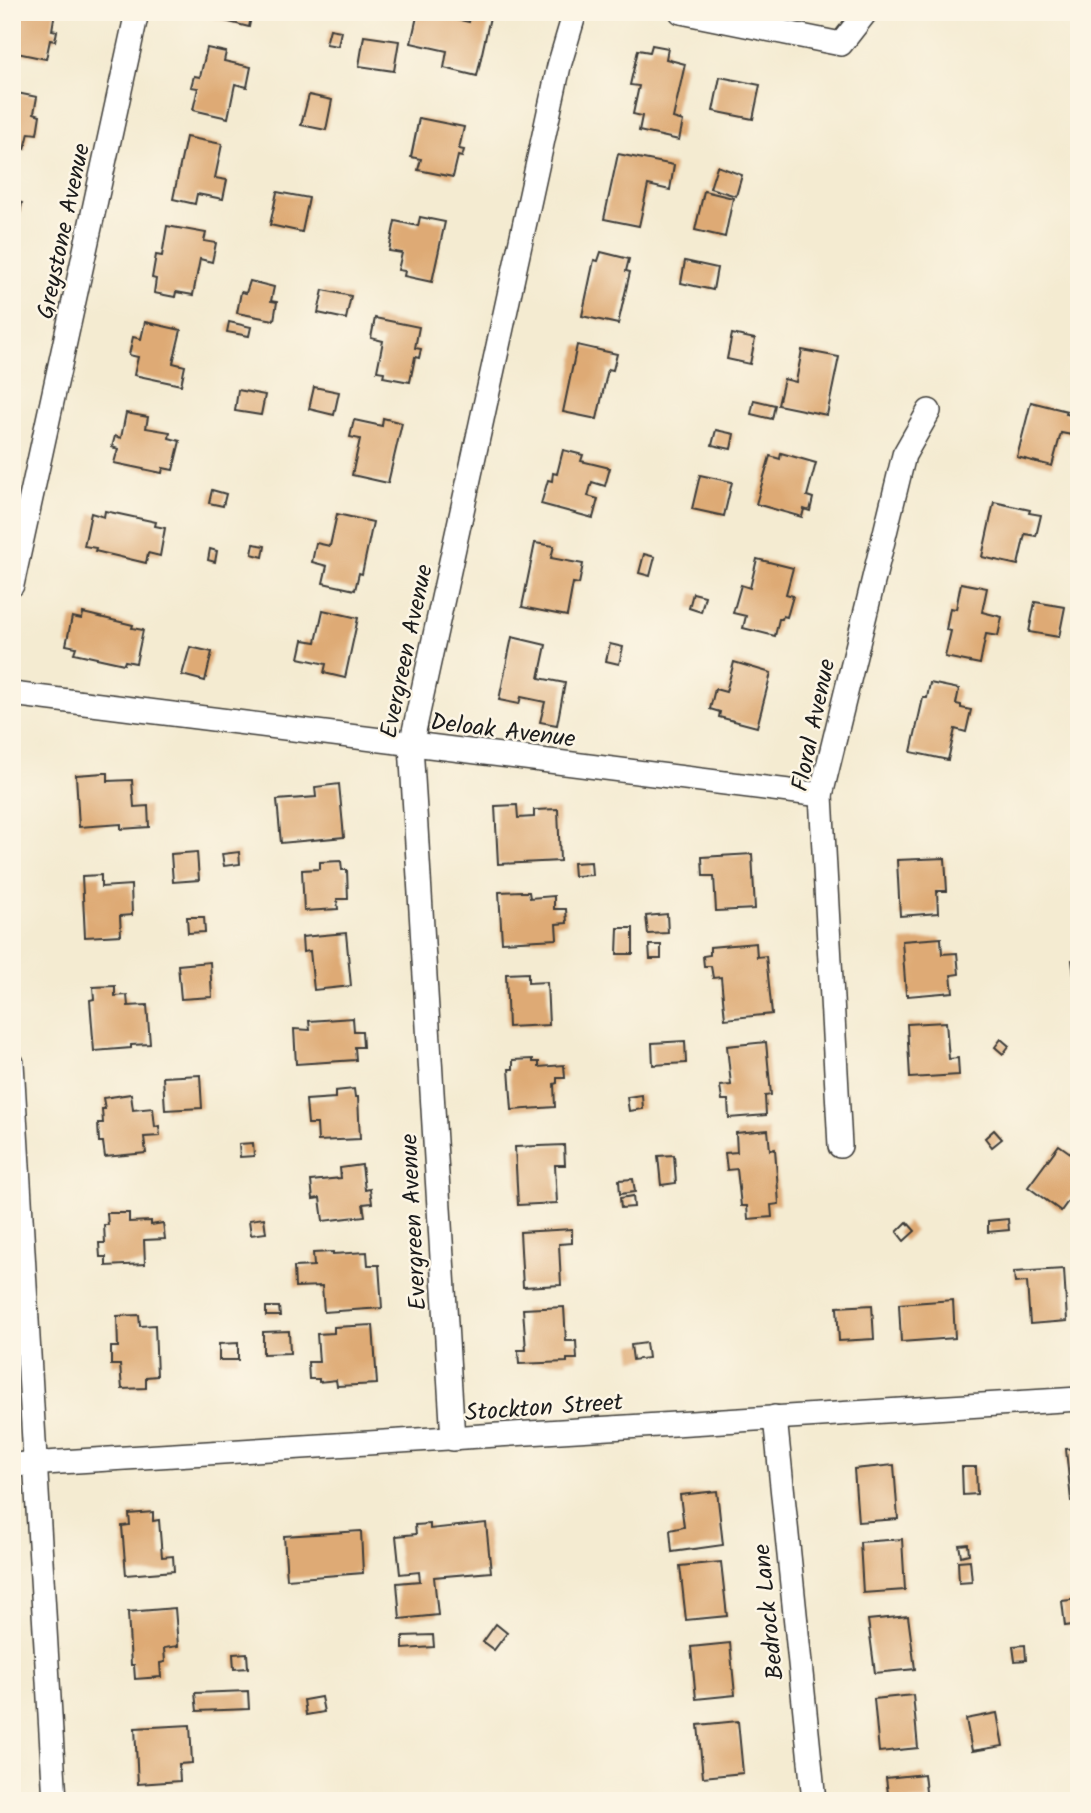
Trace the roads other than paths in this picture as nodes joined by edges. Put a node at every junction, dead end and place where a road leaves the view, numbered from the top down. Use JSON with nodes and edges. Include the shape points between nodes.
{"nodes":[{"id":1,"x":138,"y":12,"type":"edge"},
{"id":2,"x":575,"y":12,"type":"edge"},
{"id":3,"x":681,"y":12,"type":"edge"},
{"id":4,"x":866,"y":12,"type":"edge"},
{"id":5,"x":929,"y":411,"type":"dead end"},
{"id":6,"x":12,"y":584,"type":"edge"},
{"id":7,"x":12,"y":694,"type":"edge"},
{"id":8,"x":411,"y":745,"type":"junction"},
{"id":9,"x":821,"y":795,"type":"junction"},
{"id":10,"x":12,"y":1063,"type":"edge"},
{"id":11,"x":840,"y":1146,"type":"dead end"},
{"id":12,"x":1079,"y":1399,"type":"edge"},
{"id":13,"x":775,"y":1417,"type":"junction"},
{"id":14,"x":453,"y":1439,"type":"junction"},
{"id":15,"x":36,"y":1464,"type":"junction"},
{"id":16,"x":12,"y":1465,"type":"edge"},
{"id":17,"x":55,"y":1801,"type":"edge"},
{"id":18,"x":814,"y":1801,"type":"edge"}],
"edges":[{"from":1,"to":6,"type":"street","name":"Greystone Avenue"},
{"from":2,"to":8,"type":"street","name":"Evergreen Avenue","via":[[559,66]]},
{"from":3,"to":4,"type":"street","via":[[841,44]]},
{"from":5,"to":9,"type":"street","name":"Floral Avenue","via":[[904,455]]},
{"from":7,"to":8,"type":"street","name":"Deloak Avenue"},
{"from":8,"to":9,"type":"street","name":"Deloak Avenue"},
{"from":8,"to":14,"type":"street","name":"Evergreen Avenue"},
{"from":9,"to":11,"type":"street","name":"Floral Avenue"},
{"from":10,"to":15,"type":"street"},
{"from":12,"to":13,"type":"street","name":"Stockton Street"},
{"from":13,"to":14,"type":"street","name":"Stockton Street"},
{"from":13,"to":18,"type":"street","name":"Bedrock Lane"},
{"from":14,"to":15,"type":"street","name":"Stockton Street"},
{"from":15,"to":16,"type":"street","name":"Stockton Street"},
{"from":15,"to":17,"type":"street"}]}
